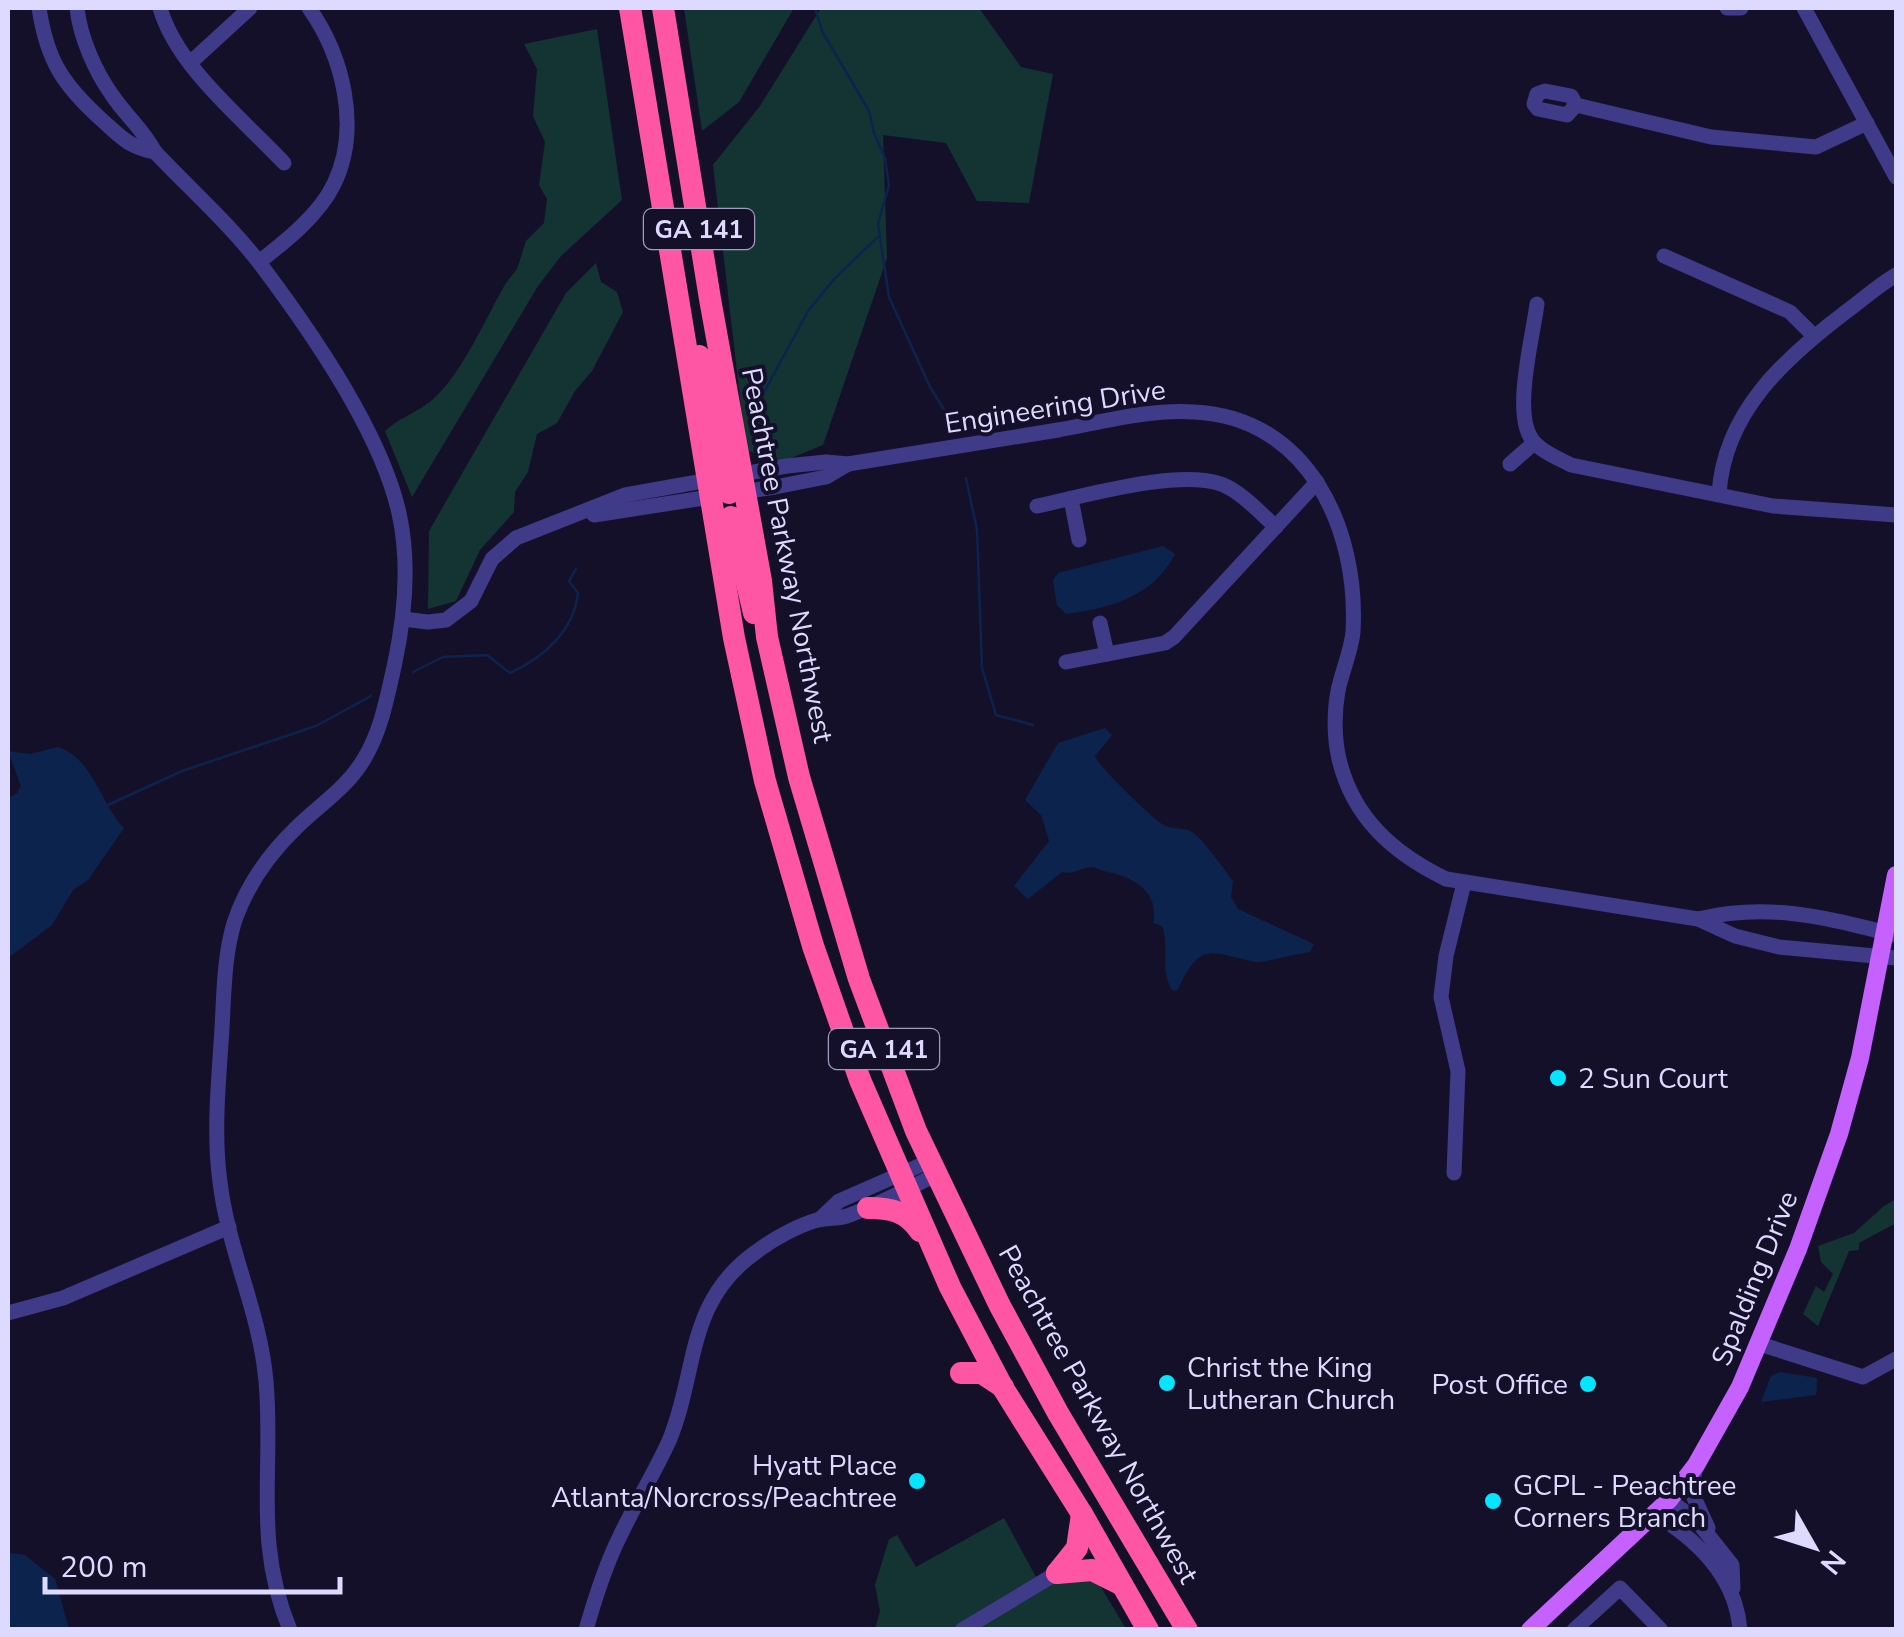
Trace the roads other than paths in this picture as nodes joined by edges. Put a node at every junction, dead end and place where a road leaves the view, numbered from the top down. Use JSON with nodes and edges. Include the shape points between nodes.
{"nodes":[{"id":1,"x":39,"y":8,"type":"edge"},
{"id":2,"x":77,"y":8,"type":"edge"},
{"id":3,"x":160,"y":8,"type":"edge"},
{"id":4,"x":250,"y":8,"type":"edge"},
{"id":5,"x":309,"y":8,"type":"edge"},
{"id":6,"x":630,"y":8,"type":"edge"},
{"id":7,"x":664,"y":8,"type":"edge"},
{"id":8,"x":1727,"y":8,"type":"edge"},
{"id":9,"x":1741,"y":8,"type":"edge"},
{"id":10,"x":1804,"y":8,"type":"edge"},
{"id":11,"x":190,"y":63,"type":"junction"},
{"id":12,"x":1576,"y":105,"type":"dead end"},
{"id":13,"x":1867,"y":122,"type":"junction"},
{"id":14,"x":155,"y":152,"type":"junction"},
{"id":15,"x":284,"y":164,"type":"dead end"},
{"id":16,"x":1896,"y":177,"type":"edge"},
{"id":17,"x":1664,"y":256,"type":"dead end"},
{"id":18,"x":259,"y":262,"type":"junction"},
{"id":19,"x":1896,"y":275,"type":"edge"},
{"id":20,"x":1537,"y":304,"type":"dead end"},
{"id":21,"x":1814,"y":336,"type":"junction"},
{"id":22,"x":1534,"y":443,"type":"junction"},
{"id":23,"x":1510,"y":464,"type":"dead end"},
{"id":24,"x":1317,"y":482,"type":"junction"},
{"id":25,"x":727,"y":485,"type":"junction"},
{"id":26,"x":1719,"y":494,"type":"junction"},
{"id":27,"x":1071,"y":498,"type":"junction"},
{"id":28,"x":1037,"y":506,"type":"dead end"},
{"id":29,"x":1896,"y":515,"type":"edge"},
{"id":30,"x":1276,"y":528,"type":"junction"},
{"id":31,"x":1079,"y":540,"type":"dead end"},
{"id":32,"x":403,"y":619,"type":"junction"},
{"id":33,"x":1100,"y":623,"type":"dead end"},
{"id":34,"x":1107,"y":654,"type":"junction"},
{"id":35,"x":1066,"y":662,"type":"dead end"},
{"id":36,"x":1896,"y":874,"type":"edge"},
{"id":37,"x":1464,"y":883,"type":"junction"},
{"id":38,"x":1698,"y":919,"type":"junction"},
{"id":39,"x":1890,"y":933,"type":"edge"},
{"id":40,"x":1888,"y":956,"type":"edge"},
{"id":41,"x":849,"y":1040,"type":"junction"},
{"id":42,"x":1454,"y":1172,"type":"dead end"},
{"id":43,"x":919,"y":1174,"type":"junction"},
{"id":44,"x":868,"y":1208,"type":"junction"},
{"id":45,"x":819,"y":1220,"type":"junction"},
{"id":46,"x":230,"y":1227,"type":"junction"},
{"id":47,"x":936,"y":1256,"type":"junction"},
{"id":48,"x":1000,"y":1306,"type":"junction"},
{"id":49,"x":8,"y":1313,"type":"edge"},
{"id":50,"x":1760,"y":1344,"type":"junction"},
{"id":51,"x":1896,"y":1359,"type":"edge"},
{"id":52,"x":1696,"y":1465,"type":"junction"},
{"id":53,"x":1669,"y":1500,"type":"junction"},
{"id":54,"x":1082,"y":1514,"type":"junction"},
{"id":55,"x":1656,"y":1514,"type":"junction"},
{"id":56,"x":1711,"y":1537,"type":"junction"},
{"id":57,"x":1057,"y":1573,"type":"junction"},
{"id":58,"x":1123,"y":1587,"type":"junction"},
{"id":59,"x":1734,"y":1592,"type":"junction"},
{"id":60,"x":1147,"y":1627,"type":"edge"},
{"id":61,"x":290,"y":1630,"type":"edge"},
{"id":62,"x":586,"y":1630,"type":"edge"},
{"id":63,"x":962,"y":1630,"type":"edge"},
{"id":64,"x":1186,"y":1630,"type":"edge"},
{"id":65,"x":1530,"y":1630,"type":"edge"},
{"id":66,"x":1574,"y":1630,"type":"edge"},
{"id":67,"x":1661,"y":1630,"type":"edge"},
{"id":68,"x":1740,"y":1630,"type":"edge"}],
"edges":[{"from":1,"to":14,"type":"street","via":[[47,50],[70,91],[133,148]]},
{"from":2,"to":14,"type":"street","via":[[112,96]]},
{"from":3,"to":11,"type":"street"},
{"from":4,"to":11,"type":"street"},
{"from":5,"to":18,"type":"street","via":[[340,66],[344,156],[310,218]]},
{"from":6,"to":25,"type":"highway","name":"Peachtree Parkway Northwest","number":"GA 141","via":[[682,317]]},
{"from":7,"to":25,"type":"highway","name":"Peachtree Parkway Northwest","number":"GA 141"},
{"from":8,"to":9,"type":"street"},
{"from":10,"to":13,"type":"street"},
{"from":11,"to":15,"type":"street"},
{"from":12,"to":13,"type":"street","via":[[1711,138],[1816,146]]},
{"from":13,"to":16,"type":"street"},
{"from":14,"to":18,"type":"street"},
{"from":17,"to":21,"type":"street","via":[[1790,312]]},
{"from":18,"to":32,"type":"street","via":[[350,401],[382,463],[399,514]]},
{"from":19,"to":21,"type":"street"},
{"from":20,"to":22,"type":"street","via":[[1524,401]]},
{"from":21,"to":26,"type":"street","via":[[1747,407],[1728,444]]},
{"from":22,"to":23,"type":"street"},
{"from":22,"to":26,"type":"street","via":[[1571,465]]},
{"from":24,"to":25,"type":"street","name":"Engineering Drive","via":[[1253,425],[1190,411],[848,464],[826,477]]},
{"from":24,"to":30,"type":"street"},
{"from":24,"to":37,"type":"street","name":"Engineering Drive","via":[[1337,518],[1352,593],[1353,634],[1336,704],[1345,780],[1385,841],[1426,869]]},
{"from":25,"to":32,"type":"street","name":"Engineering Drive","via":[[625,496],[532,530],[492,559],[461,612],[446,620]]},
{"from":25,"to":41,"type":"highway","name":"Peachtree Parkway Northwest","number":"GA 141","via":[[734,638],[765,781],[813,946]]},
{"from":25,"to":43,"type":"highway","name":"Peachtree Parkway Northwest","number":"GA 141","via":[[799,777],[902,1098]]},
{"from":26,"to":29,"type":"street","via":[[1773,506]]},
{"from":27,"to":28,"type":"street"},
{"from":27,"to":30,"type":"street","via":[[1140,484],[1222,484]]},
{"from":27,"to":31,"type":"street"},
{"from":30,"to":34,"type":"street","via":[[1174,638]]},
{"from":32,"to":46,"type":"street","via":[[383,714],[364,759],[278,846],[234,924],[226,954],[218,1095],[220,1182]]},
{"from":33,"to":34,"type":"street"},
{"from":34,"to":35,"type":"street"},
{"from":36,"to":39,"type":"main road","name":"Spalding Drive"},
{"from":37,"to":38,"type":"street","name":"Engineering Drive"},
{"from":37,"to":42,"type":"street","via":[[1441,998],[1458,1071]]},
{"from":38,"to":39,"type":"street","name":"Engineering Drive","via":[[1793,911]]},
{"from":38,"to":40,"type":"street","name":"Engineering Drive","via":[[1779,947]]},
{"from":39,"to":40,"type":"main road","name":"Spalding Drive"},
{"from":40,"to":50,"type":"main road","name":"Spalding Drive","via":[[1839,1134]]},
{"from":41,"to":43,"type":"highway","via":[[888,1096]]},
{"from":41,"to":43,"type":"highway","name":"Peachtree Parkway Northwest","number":"GA 141","via":[[892,1170]]},
{"from":43,"to":44,"type":"street"},
{"from":43,"to":45,"type":"street","via":[[839,1202]]},
{"from":43,"to":47,"type":"highway","name":"Peachtree Parkway Northwest","number":"GA 141"},
{"from":43,"to":48,"type":"highway","via":[[964,1263]]},
{"from":43,"to":48,"type":"highway","name":"Peachtree Parkway Northwest","via":[[951,1181],[951,1204]]},
{"from":44,"to":45,"type":"street"},
{"from":44,"to":47,"type":"highway","via":[[905,1214]]},
{"from":45,"to":62,"type":"street","via":[[750,1256],[702,1320],[671,1436],[620,1535]]},
{"from":46,"to":49,"type":"street","via":[[62,1298]]},
{"from":46,"to":61,"type":"street","via":[[264,1368],[266,1544]]},
{"from":47,"to":54,"type":"highway","name":"Peachtree Parkway Northwest","number":"GA 141","via":[[974,1334],[973,1355],[961,1373],[982,1374],[1003,1388]]},
{"from":48,"to":64,"type":"highway","name":"Peachtree Parkway Northwest"},
{"from":50,"to":51,"type":"street","via":[[1862,1378]]},
{"from":50,"to":52,"type":"main road","name":"Spalding Drive"},
{"from":52,"to":53,"type":"main road","name":"Spalding Drive"},
{"from":52,"to":56,"type":"street","via":[[1691,1491]]},
{"from":53,"to":55,"type":"main road","name":"Spalding Drive"},
{"from":53,"to":56,"type":"street"},
{"from":54,"to":57,"type":"highway","via":[[1077,1548]]},
{"from":54,"to":58,"type":"highway"},
{"from":55,"to":59,"type":"street","via":[[1690,1538]]},
{"from":55,"to":65,"type":"main road","name":"Spalding Drive"},
{"from":56,"to":59,"type":"street","via":[[1732,1564]]},
{"from":57,"to":58,"type":"highway","via":[[1092,1570]]},
{"from":57,"to":63,"type":"street"},
{"from":58,"to":60,"type":"highway"},
{"from":59,"to":68,"type":"street"},
{"from":66,"to":67,"type":"street","via":[[1620,1588]]}]}
